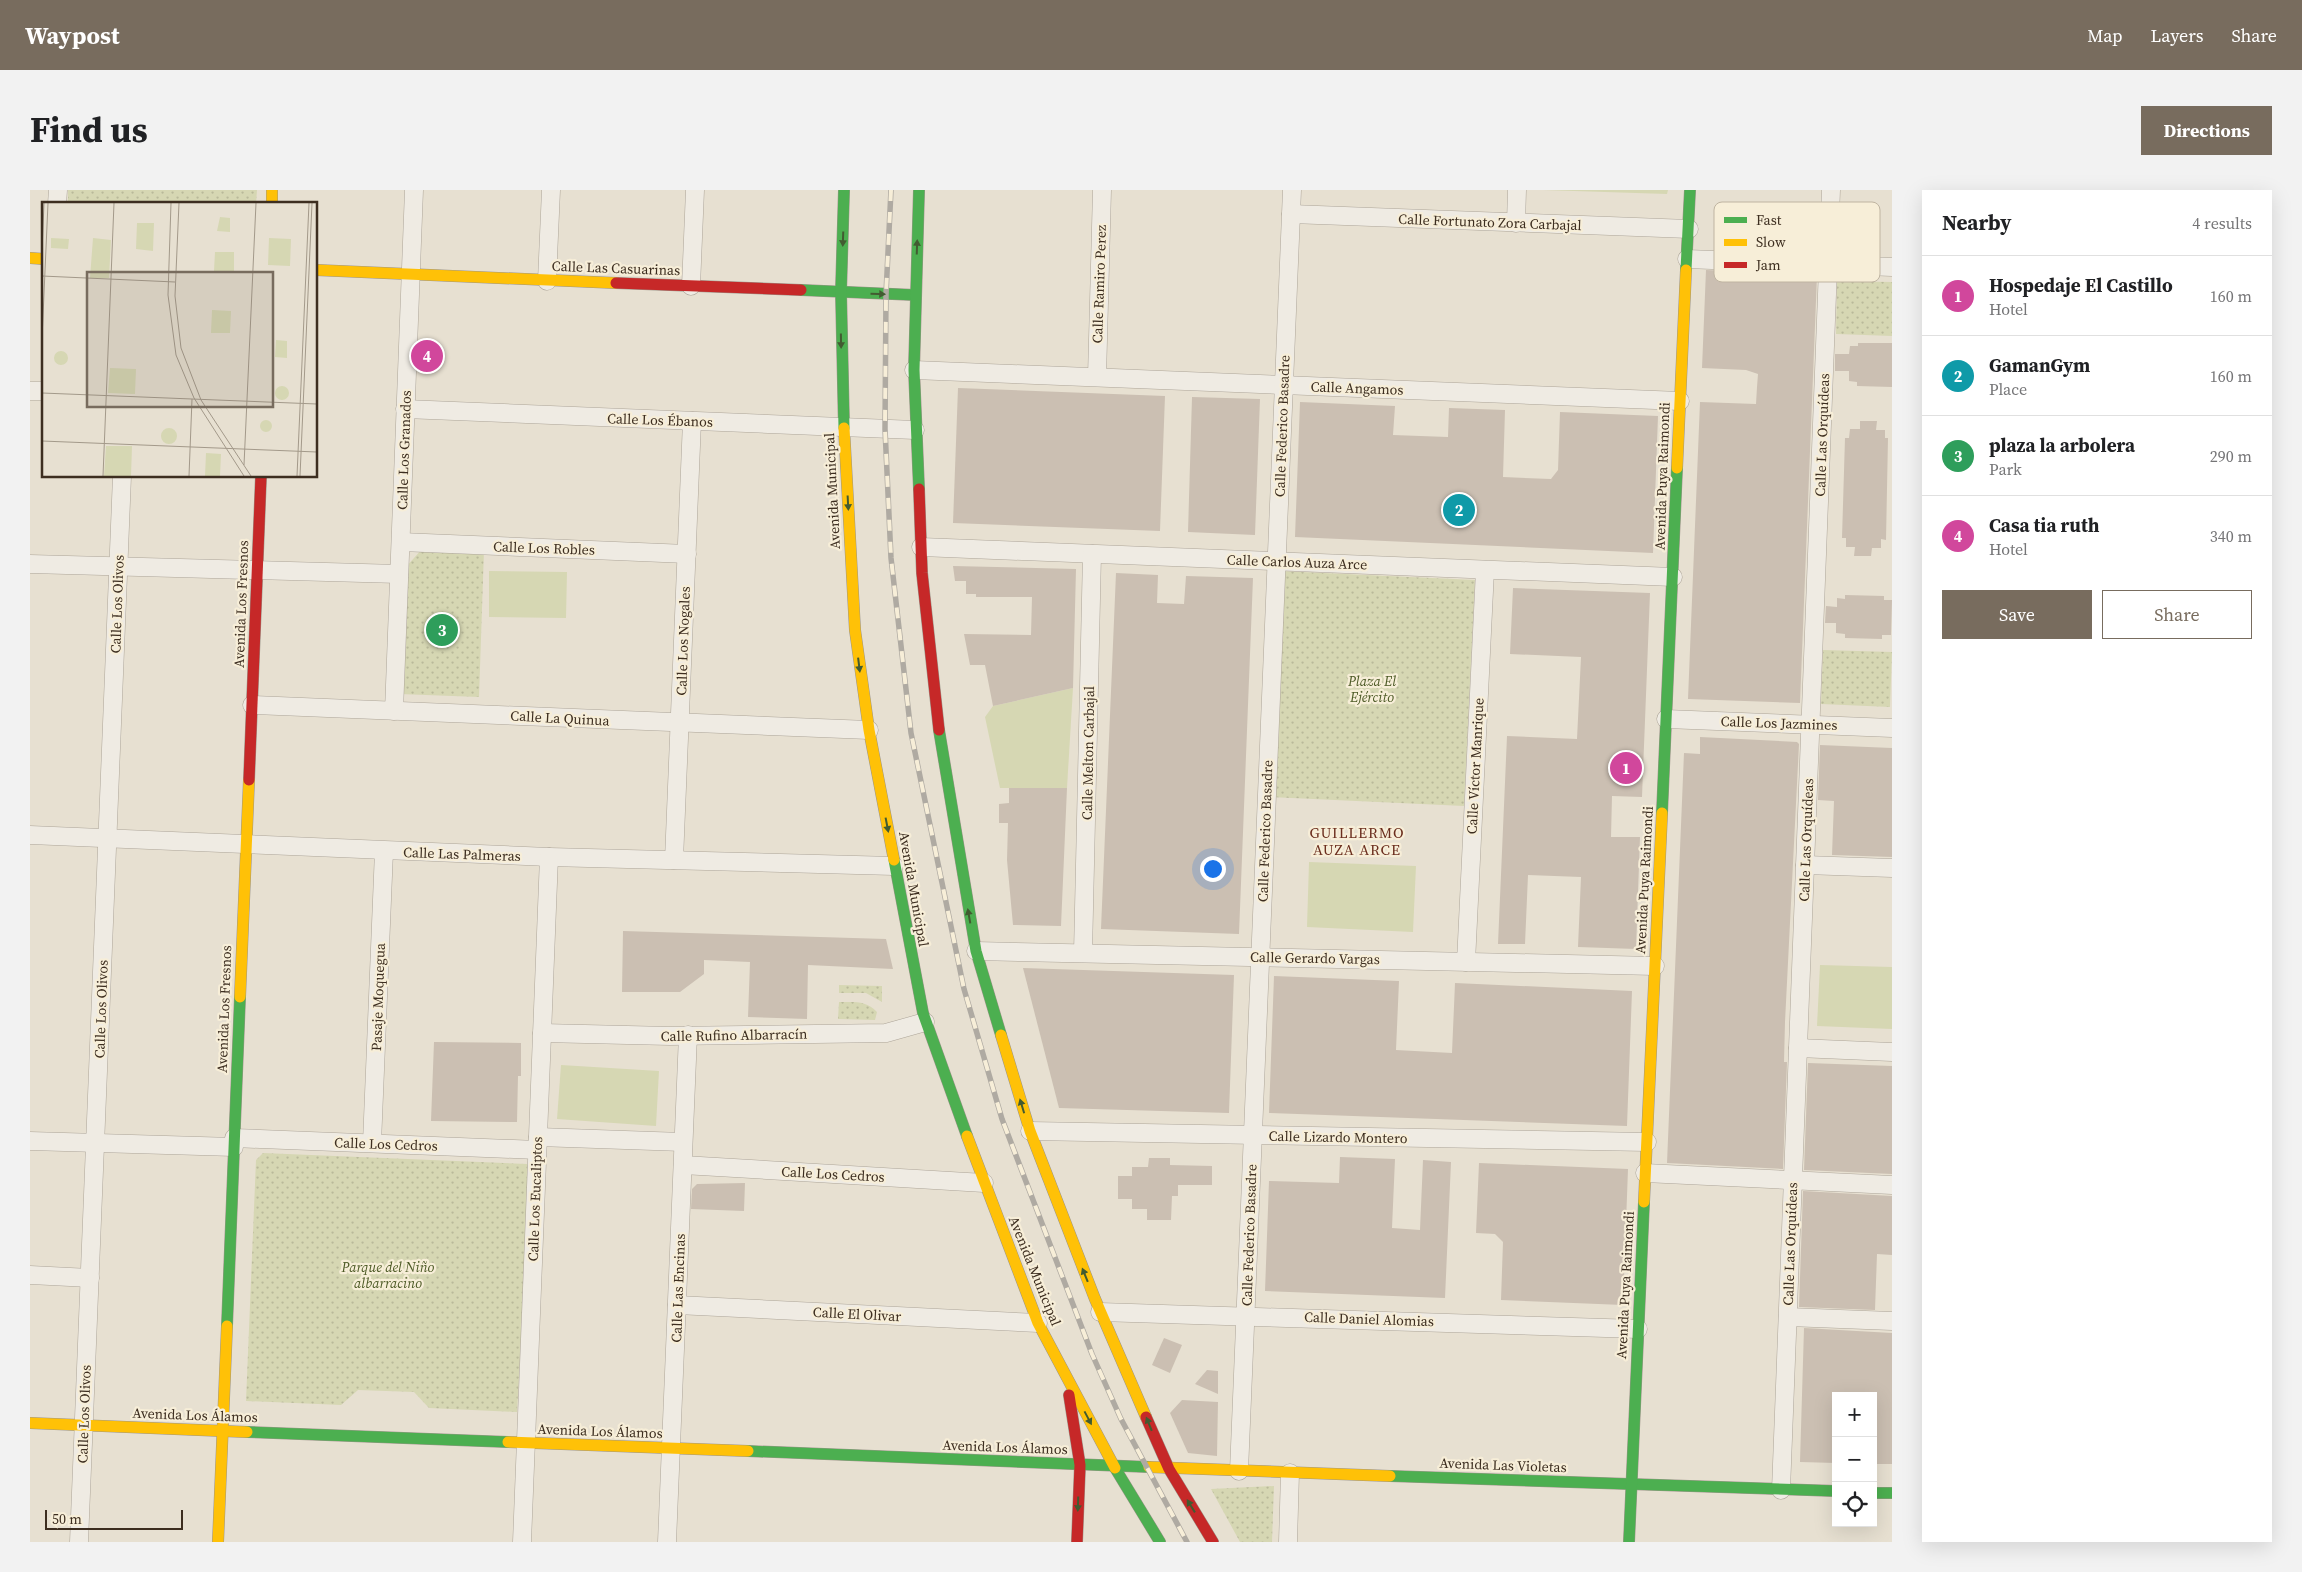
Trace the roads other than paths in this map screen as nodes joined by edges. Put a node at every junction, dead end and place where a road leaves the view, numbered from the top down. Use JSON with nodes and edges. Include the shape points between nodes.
{"nodes":[{"id":1,"x":414,"y":190,"type":"edge"},
{"id":2,"x":551,"y":190,"type":"edge"},
{"id":3,"x":696,"y":190,"type":"edge"},
{"id":4,"x":844,"y":190,"type":"edge"},
{"id":5,"x":919,"y":190,"type":"edge"},
{"id":6,"x":1102,"y":190,"type":"edge"},
{"id":7,"x":1292,"y":190,"type":"edge"},
{"id":8,"x":1517,"y":190,"type":"edge"},
{"id":9,"x":1690,"y":190,"type":"edge"},
{"id":10,"x":1291,"y":214,"type":"junction"},
{"id":11,"x":1516,"y":223,"type":"junction"},
{"id":12,"x":1688,"y":229,"type":"junction"},
{"id":13,"x":1687,"y":259,"type":"junction"},
{"id":14,"x":1714,"y":260,"type":"edge"},
{"id":15,"x":318,"y":270,"type":"edge"},
{"id":16,"x":410,"y":274,"type":"junction"},
{"id":17,"x":547,"y":281,"type":"junction"},
{"id":18,"x":1827,"y":282,"type":"edge"},
{"id":19,"x":691,"y":286,"type":"junction"},
{"id":20,"x":841,"y":292,"type":"junction"},
{"id":21,"x":915,"y":295,"type":"junction"},
{"id":22,"x":914,"y":370,"type":"junction"},
{"id":23,"x":1097,"y":377,"type":"junction"},
{"id":24,"x":1284,"y":385,"type":"junction"},
{"id":25,"x":1680,"y":401,"type":"junction"},
{"id":26,"x":406,"y":410,"type":"junction"},
{"id":27,"x":692,"y":421,"type":"junction"},
{"id":28,"x":843,"y":427,"type":"junction"},
{"id":29,"x":915,"y":430,"type":"junction"},
{"id":30,"x":122,"y":478,"type":"edge"},
{"id":31,"x":261,"y":478,"type":"edge"},
{"id":32,"x":400,"y":542,"type":"junction"},
{"id":33,"x":921,"y":547,"type":"junction"},
{"id":34,"x":687,"y":554,"type":"junction"},
{"id":35,"x":1092,"y":554,"type":"junction"},
{"id":36,"x":1276,"y":561,"type":"junction"},
{"id":37,"x":30,"y":564,"type":"edge"},
{"id":38,"x":118,"y":566,"type":"junction"},
{"id":39,"x":257,"y":570,"type":"junction"},
{"id":40,"x":1485,"y":570,"type":"junction"},
{"id":41,"x":399,"y":574,"type":"junction"},
{"id":42,"x":1673,"y":577,"type":"junction"},
{"id":43,"x":252,"y":705,"type":"junction"},
{"id":44,"x":394,"y":711,"type":"junction"},
{"id":45,"x":1666,"y":719,"type":"junction"},
{"id":46,"x":680,"y":723,"type":"junction"},
{"id":47,"x":1810,"y":725,"type":"junction"},
{"id":48,"x":1892,"y":728,"type":"edge"},
{"id":49,"x":869,"y":730,"type":"junction"},
{"id":50,"x":30,"y":835,"type":"edge"},
{"id":51,"x":108,"y":838,"type":"junction"},
{"id":52,"x":246,"y":844,"type":"junction"},
{"id":53,"x":384,"y":851,"type":"junction"},
{"id":54,"x":549,"y":857,"type":"junction"},
{"id":55,"x":674,"y":860,"type":"junction"},
{"id":56,"x":1805,"y":865,"type":"junction"},
{"id":57,"x":894,"y":866,"type":"junction"},
{"id":58,"x":1892,"y":868,"type":"edge"},
{"id":59,"x":976,"y":950,"type":"junction"},
{"id":60,"x":1083,"y":953,"type":"junction"},
{"id":61,"x":1260,"y":957,"type":"junction"},
{"id":62,"x":1466,"y":962,"type":"junction"},
{"id":63,"x":1655,"y":966,"type":"junction"},
{"id":64,"x":925,"y":1022,"type":"junction"},
{"id":65,"x":542,"y":1033,"type":"junction"},
{"id":66,"x":688,"y":1035,"type":"junction"},
{"id":67,"x":1798,"y":1048,"type":"junction"},
{"id":68,"x":1892,"y":1052,"type":"edge"},
{"id":69,"x":1030,"y":1131,"type":"junction"},
{"id":70,"x":1253,"y":1135,"type":"junction"},
{"id":71,"x":30,"y":1141,"type":"edge"},
{"id":72,"x":684,"y":1142,"type":"junction"},
{"id":73,"x":1647,"y":1142,"type":"junction"},
{"id":74,"x":95,"y":1143,"type":"junction"},
{"id":75,"x":234,"y":1143,"type":"junction"},
{"id":76,"x":372,"y":1143,"type":"junction"},
{"id":77,"x":538,"y":1143,"type":"junction"},
{"id":78,"x":683,"y":1165,"type":"junction"},
{"id":79,"x":1645,"y":1172,"type":"junction"},
{"id":80,"x":1793,"y":1180,"type":"junction"},
{"id":81,"x":984,"y":1182,"type":"junction"},
{"id":82,"x":1892,"y":1185,"type":"edge"},
{"id":83,"x":30,"y":1275,"type":"edge"},
{"id":84,"x":90,"y":1278,"type":"junction"},
{"id":85,"x":677,"y":1305,"type":"junction"},
{"id":86,"x":1100,"y":1312,"type":"junction"},
{"id":87,"x":1246,"y":1315,"type":"junction"},
{"id":88,"x":1788,"y":1317,"type":"junction"},
{"id":89,"x":1892,"y":1321,"type":"edge"},
{"id":90,"x":1038,"y":1322,"type":"junction"},
{"id":91,"x":1638,"y":1329,"type":"junction"},
{"id":92,"x":1066,"y":1375,"type":"junction"},
{"id":93,"x":30,"y":1423,"type":"edge"},
{"id":94,"x":84,"y":1425,"type":"junction"},
{"id":95,"x":222,"y":1431,"type":"junction"},
{"id":96,"x":526,"y":1443,"type":"junction"},
{"id":97,"x":671,"y":1449,"type":"junction"},
{"id":98,"x":1080,"y":1465,"type":"junction"},
{"id":99,"x":1115,"y":1466,"type":"junction"},
{"id":100,"x":1169,"y":1469,"type":"junction"},
{"id":101,"x":1240,"y":1471,"type":"junction"},
{"id":102,"x":1290,"y":1473,"type":"junction"},
{"id":103,"x":1632,"y":1484,"type":"junction"},
{"id":104,"x":1781,"y":1490,"type":"junction"},
{"id":105,"x":1832,"y":1491,"type":"edge"},
{"id":106,"x":1877,"y":1493,"type":"edge"},
{"id":107,"x":1892,"y":1493,"type":"edge"},
{"id":108,"x":79,"y":1542,"type":"edge"},
{"id":109,"x":218,"y":1542,"type":"edge"},
{"id":110,"x":522,"y":1542,"type":"edge"},
{"id":111,"x":667,"y":1542,"type":"edge"},
{"id":112,"x":1076,"y":1542,"type":"edge"},
{"id":113,"x":1160,"y":1542,"type":"edge"},
{"id":114,"x":1214,"y":1542,"type":"edge"},
{"id":115,"x":1288,"y":1542,"type":"edge"},
{"id":116,"x":1629,"y":1542,"type":"edge"}],
"edges":[{"from":1,"to":16,"type":"street","name":"Calle Los Granados"},
{"from":2,"to":17,"type":"street"},
{"from":3,"to":19,"type":"street"},
{"from":4,"to":20,"type":"street","name":"Avenida Municipal","one_way":true},
{"from":21,"to":5,"type":"street","one_way":true},
{"from":6,"to":23,"type":"street","name":"Calle Ramiro Perez"},
{"from":7,"to":10,"type":"street","name":"Calle Federico Basadre"},
{"from":8,"to":11,"type":"street"},
{"from":9,"to":12,"type":"street","name":"Avenida Puya Raimondi"},
{"from":10,"to":11,"type":"street","name":"Calle Fortunato Zora Carbajal"},
{"from":10,"to":24,"type":"street","name":"Calle Federico Basadre"},
{"from":11,"to":12,"type":"street","name":"Calle Fortunato Zora Carbajal"},
{"from":12,"to":13,"type":"street","name":"Avenida Puya Raimondi"},
{"from":13,"to":14,"type":"street"},
{"from":13,"to":25,"type":"street","name":"Avenida Puya Raimondi"},
{"from":15,"to":16,"type":"street","name":"Calle Las Casuarinas"},
{"from":16,"to":17,"type":"street","name":"Calle Las Casuarinas"},
{"from":16,"to":26,"type":"street","name":"Calle Los Granados"},
{"from":17,"to":19,"type":"street","name":"Calle Las Casuarinas"},
{"from":18,"to":47,"type":"street","name":"Calle Las Orquídeas"},
{"from":19,"to":20,"type":"street","name":"Calle Las Casuarinas"},
{"from":20,"to":21,"type":"street","name":"Calle Las Casuarinas","one_way":true},
{"from":20,"to":28,"type":"street","name":"Avenida Municipal","one_way":true},
{"from":21,"to":22,"type":"street"},
{"from":22,"to":23,"type":"street","name":"Calle Angamos"},
{"from":22,"to":29,"type":"street"},
{"from":23,"to":24,"type":"street","name":"Calle Angamos"},
{"from":24,"to":25,"type":"street","name":"Calle Angamos"},
{"from":24,"to":36,"type":"street","name":"Calle Federico Basadre"},
{"from":25,"to":42,"type":"street","name":"Avenida Puya Raimondi"},
{"from":26,"to":27,"type":"street","name":"Calle Los Ébanos"},
{"from":26,"to":32,"type":"street","name":"Calle Los Granados"},
{"from":27,"to":28,"type":"street","name":"Calle Los Ébanos"},
{"from":27,"to":34,"type":"street","name":"Calle Los Nogales"},
{"from":28,"to":29,"type":"street","name":"Calle Los Ébanos"},
{"from":28,"to":49,"type":"street","name":"Avenida Municipal","one_way":true,"via":[[851,580]]},
{"from":29,"to":33,"type":"street"},
{"from":30,"to":38,"type":"street","name":"Calle Los Olivos"},
{"from":31,"to":39,"type":"street","name":"Avenida Los Fresnos"},
{"from":32,"to":34,"type":"street","name":"Calle Los Robles"},
{"from":32,"to":41,"type":"street","name":"Calle Los Granados"},
{"from":33,"to":35,"type":"street","name":"Calle Carlos Auza Arce"},
{"from":59,"to":33,"type":"street","one_way":true,"via":[[940,738]]},
{"from":34,"to":46,"type":"street","name":"Calle Los Nogales"},
{"from":35,"to":36,"type":"street","name":"Calle Carlos Auza Arce"},
{"from":35,"to":60,"type":"street","name":"Calle Melton Carbajal"},
{"from":36,"to":40,"type":"street","name":"Calle Carlos Auza Arce"},
{"from":36,"to":61,"type":"street","name":"Calle Federico Basadre"},
{"from":37,"to":38,"type":"street"},
{"from":38,"to":39,"type":"street"},
{"from":38,"to":51,"type":"street","name":"Calle Los Olivos"},
{"from":39,"to":41,"type":"street"},
{"from":39,"to":43,"type":"street","name":"Avenida Los Fresnos"},
{"from":40,"to":42,"type":"street","name":"Calle Carlos Auza Arce"},
{"from":40,"to":62,"type":"street","name":"Calle Víctor Manrique"},
{"from":41,"to":44,"type":"street","name":"Calle Los Granados"},
{"from":42,"to":45,"type":"street","name":"Avenida Puya Raimondi"},
{"from":43,"to":44,"type":"street","name":"Calle La Quinua"},
{"from":43,"to":52,"type":"street","name":"Avenida Los Fresnos"},
{"from":44,"to":46,"type":"street","name":"Calle La Quinua"},
{"from":45,"to":47,"type":"street","name":"Calle Los Jazmines"},
{"from":45,"to":63,"type":"street","name":"Avenida Puya Raimondi"},
{"from":46,"to":49,"type":"street","name":"Calle La Quinua"},
{"from":46,"to":55,"type":"street","name":"Calle Los Nogales"},
{"from":47,"to":48,"type":"street","name":"Calle Los Jazmines"},
{"from":47,"to":56,"type":"street","name":"Calle Las Orquídeas"},
{"from":49,"to":57,"type":"street","name":"Avenida Municipal","one_way":true},
{"from":50,"to":51,"type":"street","name":"Calle Las Palmeras"},
{"from":51,"to":52,"type":"street","name":"Calle Las Palmeras"},
{"from":51,"to":74,"type":"street","name":"Calle Los Olivos"},
{"from":52,"to":53,"type":"street","name":"Calle Las Palmeras"},
{"from":52,"to":75,"type":"street","name":"Avenida Los Fresnos"},
{"from":53,"to":54,"type":"street","name":"Calle Las Palmeras"},
{"from":53,"to":76,"type":"street","name":"Pasaje Moquegua"},
{"from":54,"to":55,"type":"street","name":"Calle Las Palmeras"},
{"from":54,"to":65,"type":"street","name":"Calle Los Eucaliptos"},
{"from":55,"to":57,"type":"street","name":"Calle Las Palmeras"},
{"from":56,"to":58,"type":"street"},
{"from":56,"to":67,"type":"street","name":"Calle Las Orquídeas"},
{"from":57,"to":64,"type":"street","name":"Avenida Municipal"},
{"from":59,"to":60,"type":"street","name":"Calle Gerardo Vargas"},
{"from":69,"to":59,"type":"street","one_way":true},
{"from":60,"to":61,"type":"street","name":"Calle Gerardo Vargas"},
{"from":61,"to":62,"type":"street","name":"Calle Gerardo Vargas"},
{"from":61,"to":70,"type":"street","name":"Calle Federico Basadre"},
{"from":62,"to":63,"type":"street","name":"Calle Gerardo Vargas"},
{"from":63,"to":73,"type":"street","name":"Avenida Puya Raimondi"},
{"from":64,"to":66,"type":"street","name":"Calle Rufino Albarracín","via":[[886,1033]]},
{"from":64,"to":81,"type":"street","name":"Avenida Municipal"},
{"from":65,"to":66,"type":"street","name":"Calle Rufino Albarracín"},
{"from":65,"to":77,"type":"street","name":"Calle Los Eucaliptos"},
{"from":66,"to":72,"type":"street","name":"Calle Las Encinas"},
{"from":67,"to":68,"type":"street"},
{"from":67,"to":80,"type":"street","name":"Calle Las Orquídeas"},
{"from":69,"to":70,"type":"street","name":"Calle Lizardo Montero"},
{"from":86,"to":69,"type":"street","one_way":true},
{"from":70,"to":73,"type":"street","name":"Calle Lizardo Montero"},
{"from":70,"to":87,"type":"street","name":"Calle Federico Basadre"},
{"from":71,"to":74,"type":"street","name":"Calle Los Cedros"},
{"from":72,"to":77,"type":"street","name":"Calle Los Cedros"},
{"from":72,"to":78,"type":"street","name":"Calle Las Encinas"},
{"from":73,"to":79,"type":"street","name":"Avenida Puya Raimondi"},
{"from":74,"to":75,"type":"street","name":"Calle Los Cedros"},
{"from":74,"to":84,"type":"street","name":"Calle Los Olivos"},
{"from":75,"to":76,"type":"street","name":"Calle Los Cedros"},
{"from":75,"to":95,"type":"street","name":"Avenida Los Fresnos"},
{"from":76,"to":77,"type":"street","name":"Calle Los Cedros"},
{"from":77,"to":96,"type":"street","name":"Calle Los Eucaliptos"},
{"from":78,"to":81,"type":"street","name":"Calle Los Cedros"},
{"from":78,"to":85,"type":"street","name":"Calle Las Encinas"},
{"from":79,"to":80,"type":"street"},
{"from":79,"to":91,"type":"street","name":"Avenida Puya Raimondi"},
{"from":80,"to":82,"type":"street"},
{"from":80,"to":88,"type":"street","name":"Calle Las Orquídeas"},
{"from":81,"to":90,"type":"street","name":"Avenida Municipal"},
{"from":83,"to":84,"type":"street"},
{"from":84,"to":94,"type":"street","name":"Calle Los Olivos"},
{"from":85,"to":90,"type":"street","name":"Calle El Olivar"},
{"from":85,"to":97,"type":"street","name":"Calle Las Encinas"},
{"from":86,"to":87,"type":"street","name":"Calle Daniel Alomias"},
{"from":100,"to":86,"type":"street","one_way":true},
{"from":87,"to":91,"type":"street","name":"Calle Daniel Alomias"},
{"from":87,"to":101,"type":"street","name":"Calle Federico Basadre"},
{"from":88,"to":89,"type":"street"},
{"from":88,"to":104,"type":"street","name":"Calle Las Orquídeas"},
{"from":90,"to":92,"type":"street","name":"Avenida Municipal"},
{"from":91,"to":103,"type":"street","name":"Avenida Puya Raimondi"},
{"from":92,"to":98,"type":"street"},
{"from":92,"to":99,"type":"street","name":"Avenida Municipal","one_way":true},
{"from":93,"to":94,"type":"street","name":"Avenida Los Álamos"},
{"from":94,"to":95,"type":"street","name":"Avenida Los Álamos"},
{"from":94,"to":108,"type":"street","name":"Calle Los Olivos"},
{"from":95,"to":96,"type":"street","name":"Avenida Los Álamos"},
{"from":95,"to":109,"type":"street","name":"Avenida Los Fresnos"},
{"from":96,"to":97,"type":"street","name":"Avenida Los Álamos"},
{"from":96,"to":110,"type":"street","name":"Calle Los Eucaliptos"},
{"from":97,"to":98,"type":"street","name":"Avenida Los Álamos"},
{"from":97,"to":111,"type":"street","name":"Calle Las Encinas"},
{"from":98,"to":99,"type":"street","name":"Avenida Los Álamos"},
{"from":98,"to":112,"type":"street","one_way":true},
{"from":99,"to":100,"type":"street","name":"Avenida Los Álamos"},
{"from":99,"to":113,"type":"street","name":"Avenida Municipal"},
{"from":100,"to":101,"type":"street","name":"Avenida Las Violetas"},
{"from":114,"to":100,"type":"street","one_way":true},
{"from":101,"to":102,"type":"street","name":"Avenida Las Violetas"},
{"from":102,"to":103,"type":"street","name":"Avenida Las Violetas"},
{"from":102,"to":115,"type":"street"},
{"from":103,"to":104,"type":"street","name":"Avenida Las Violetas"},
{"from":103,"to":116,"type":"street","name":"Avenida Puya Raimondi"},
{"from":104,"to":105,"type":"street","name":"Avenida Las Violetas"},
{"from":106,"to":107,"type":"street"}]}
